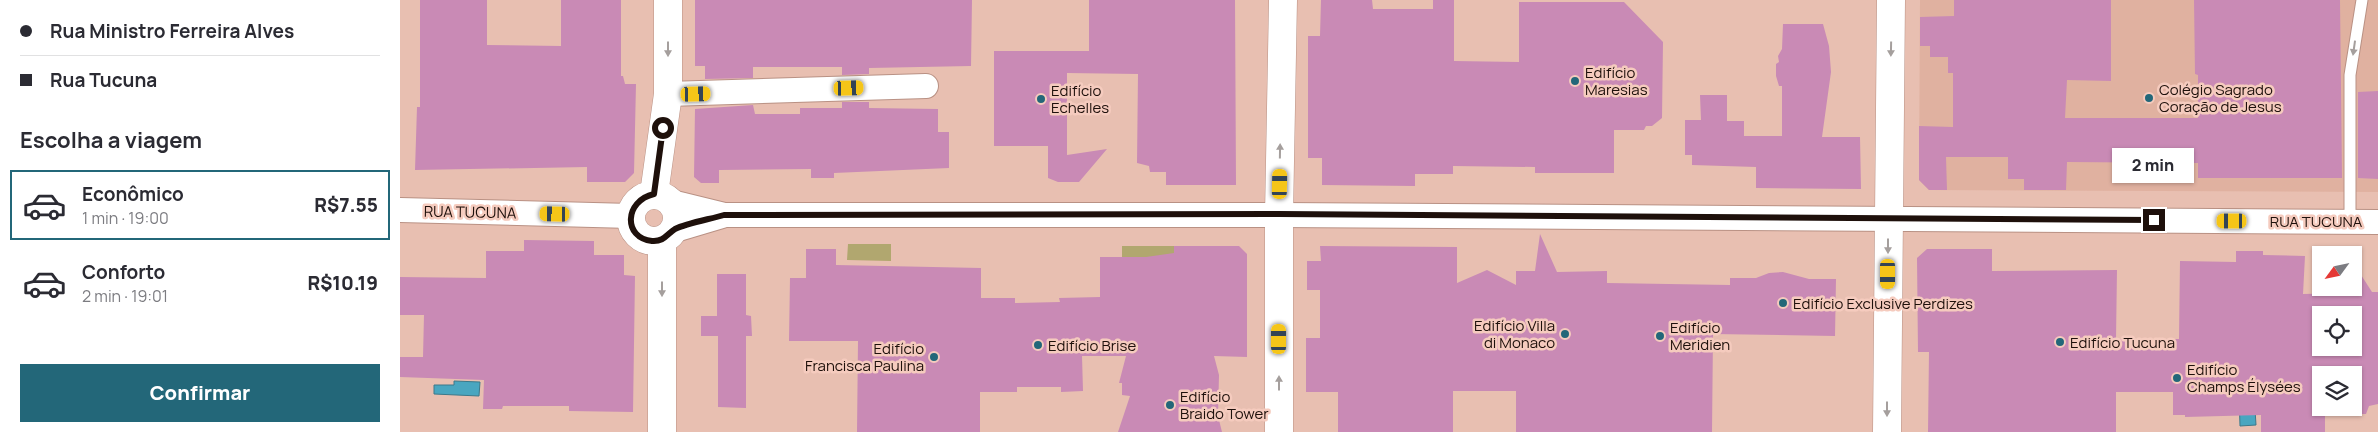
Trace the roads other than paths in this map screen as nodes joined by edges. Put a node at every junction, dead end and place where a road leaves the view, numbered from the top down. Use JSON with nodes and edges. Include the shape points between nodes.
{"nodes":[{"id":1,"x":668,"y":0,"type":"edge"},
{"id":2,"x":1283,"y":0,"type":"edge"},
{"id":3,"x":1891,"y":0,"type":"edge"},
{"id":4,"x":2362,"y":0,"type":"edge"},
{"id":5,"x":926,"y":86,"type":"dead end"},
{"id":6,"x":668,"y":94,"type":"junction"},
{"id":7,"x":663,"y":198,"type":"junction"},
{"id":8,"x":400,"y":210,"type":"edge"},
{"id":9,"x":1279,"y":214,"type":"junction"},
{"id":10,"x":724,"y":215,"type":"junction"},
{"id":11,"x":631,"y":216,"type":"junction"},
{"id":12,"x":1889,"y":219,"type":"junction"},
{"id":13,"x":2350,"y":222,"type":"junction"},
{"id":14,"x":2378,"y":222,"type":"edge"},
{"id":15,"x":668,"y":235,"type":"junction"},
{"id":16,"x":662,"y":432,"type":"edge"},
{"id":17,"x":1279,"y":432,"type":"edge"},
{"id":18,"x":1887,"y":432,"type":"edge"}],
"edges":[{"from":1,"to":6,"type":"street","one_way":true},
{"from":9,"to":2,"type":"street","one_way":true},
{"from":3,"to":12,"type":"street","one_way":true},
{"from":4,"to":13,"type":"lane","one_way":true,"via":[[2350,75]]},
{"from":5,"to":6,"type":"street"},
{"from":6,"to":7,"type":"street"},
{"from":7,"to":10,"type":"street","name":"RUA TUCUNA"},
{"from":7,"to":11,"type":"street","via":[[645,196],[637,202]]},
{"from":7,"to":15,"type":"street","via":[[676,211],[678,220]]},
{"from":8,"to":11,"type":"street","name":"RUA TUCUNA"},
{"from":9,"to":10,"type":"street","name":"RUA TUCUNA"},
{"from":9,"to":12,"type":"street","name":"RUA TUCUNA"},
{"from":17,"to":9,"type":"street","one_way":true},
{"from":10,"to":15,"type":"street","name":"RUA TUCUNA"},
{"from":11,"to":15,"type":"street","via":[[635,231],[640,236],[654,241]]},
{"from":12,"to":13,"type":"street","name":"RUA TUCUNA"},
{"from":12,"to":18,"type":"street","one_way":true},
{"from":13,"to":14,"type":"street","name":"RUA TUCUNA"},
{"from":15,"to":16,"type":"street","one_way":true}]}
